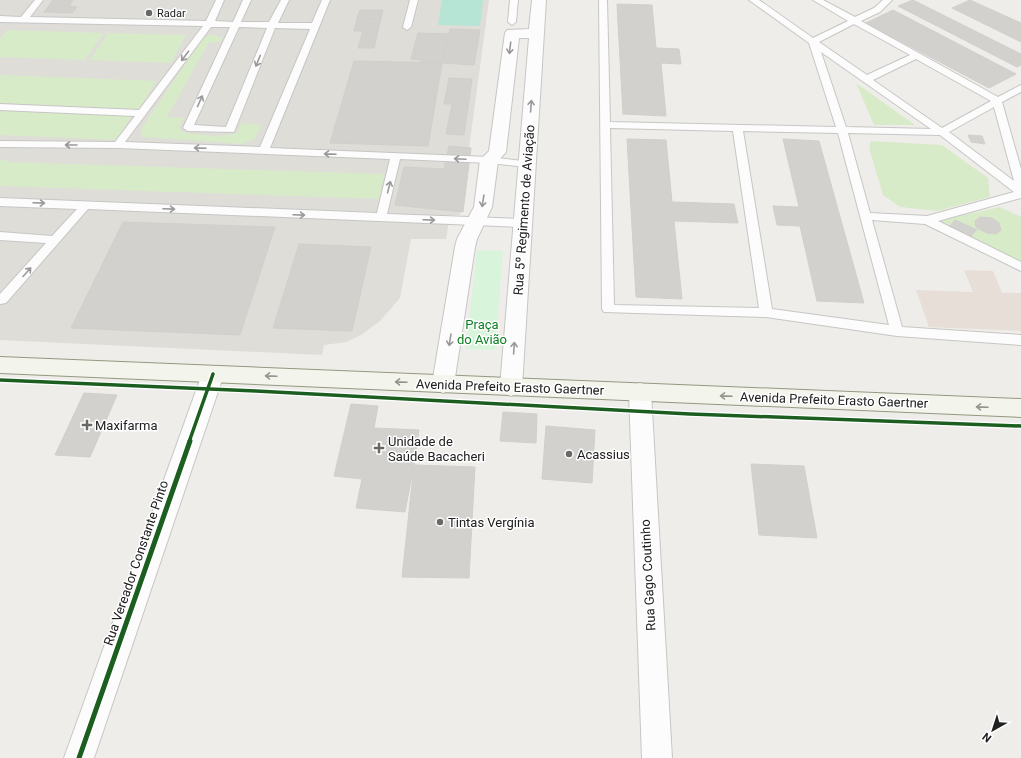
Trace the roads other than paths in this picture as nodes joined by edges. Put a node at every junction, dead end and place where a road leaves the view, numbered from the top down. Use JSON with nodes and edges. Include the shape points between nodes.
{"nodes":[{"id":1,"x":39,"y":0,"type":"edge"},
{"id":2,"x":220,"y":0,"type":"edge"},
{"id":3,"x":247,"y":0,"type":"edge"},
{"id":4,"x":285,"y":0,"type":"edge"},
{"id":5,"x":326,"y":0,"type":"edge"},
{"id":6,"x":414,"y":0,"type":"edge"},
{"id":7,"x":514,"y":0,"type":"edge"},
{"id":8,"x":539,"y":0,"type":"edge"},
{"id":9,"x":603,"y":0,"type":"edge"},
{"id":10,"x":753,"y":0,"type":"edge"},
{"id":11,"x":817,"y":0,"type":"edge"},
{"id":12,"x":888,"y":0,"type":"edge"},
{"id":13,"x":0,"y":18,"type":"edge"},
{"id":14,"x":24,"y":19,"type":"junction"},
{"id":15,"x":855,"y":21,"type":"junction"},
{"id":16,"x":512,"y":22,"type":"dead end"},
{"id":17,"x":209,"y":24,"type":"junction"},
{"id":18,"x":235,"y":25,"type":"junction"},
{"id":19,"x":272,"y":25,"type":"junction"},
{"id":20,"x":316,"y":26,"type":"junction"},
{"id":21,"x":407,"y":27,"type":"dead end"},
{"id":22,"x":536,"y":34,"type":"junction"},
{"id":23,"x":813,"y":41,"type":"junction"},
{"id":24,"x":915,"y":56,"type":"junction"},
{"id":25,"x":507,"y":73,"type":"junction"},
{"id":26,"x":534,"y":75,"type":"junction"},
{"id":27,"x":867,"y":79,"type":"junction"},
{"id":28,"x":1021,"y":88,"type":"edge"},
{"id":29,"x":997,"y":100,"type":"junction"},
{"id":30,"x":0,"y":107,"type":"edge"},
{"id":31,"x":142,"y":113,"type":"junction"},
{"id":32,"x":605,"y":125,"type":"junction"},
{"id":33,"x":738,"y":128,"type":"junction"},
{"id":34,"x":842,"y":130,"type":"junction"},
{"id":35,"x":942,"y":132,"type":"junction"},
{"id":36,"x":0,"y":144,"type":"edge"},
{"id":37,"x":118,"y":145,"type":"junction"},
{"id":38,"x":264,"y":151,"type":"junction"},
{"id":39,"x":396,"y":156,"type":"junction"},
{"id":40,"x":489,"y":160,"type":"junction"},
{"id":41,"x":527,"y":164,"type":"junction"},
{"id":42,"x":1021,"y":188,"type":"edge"},
{"id":43,"x":1021,"y":193,"type":"edge"},
{"id":44,"x":0,"y":202,"type":"edge"},
{"id":45,"x":86,"y":206,"type":"junction"},
{"id":46,"x":866,"y":216,"type":"junction"},
{"id":47,"x":381,"y":218,"type":"junction"},
{"id":48,"x":927,"y":220,"type":"junction"},
{"id":49,"x":476,"y":222,"type":"junction"},
{"id":50,"x":523,"y":223,"type":"junction"},
{"id":51,"x":0,"y":236,"type":"edge"},
{"id":52,"x":55,"y":240,"type":"junction"},
{"id":53,"x":1021,"y":267,"type":"edge"},
{"id":54,"x":0,"y":300,"type":"edge"},
{"id":55,"x":766,"y":313,"type":"junction"},
{"id":56,"x":897,"y":331,"type":"junction"},
{"id":57,"x":1021,"y":340,"type":"edge"},
{"id":58,"x":0,"y":365,"type":"edge"},
{"id":59,"x":212,"y":374,"type":"junction"},
{"id":60,"x":443,"y":384,"type":"junction"},
{"id":61,"x":511,"y":387,"type":"junction"},
{"id":62,"x":640,"y":392,"type":"junction"},
{"id":63,"x":1021,"y":408,"type":"edge"},
{"id":64,"x":79,"y":758,"type":"edge"},
{"id":65,"x":657,"y":758,"type":"edge"}],
"edges":[{"from":1,"to":14,"type":"lane"},
{"from":2,"to":17,"type":"lane"},
{"from":3,"to":18,"type":"lane"},
{"from":4,"to":19,"type":"lane"},
{"from":5,"to":20,"type":"lane"},
{"from":6,"to":21,"type":"lane"},
{"from":7,"to":16,"type":"lane"},
{"from":8,"to":22,"type":"street","name":"Rua 5º Regimento de Aviação"},
{"from":9,"to":32,"type":"lane"},
{"from":10,"to":23,"type":"lane"},
{"from":11,"to":15,"type":"lane"},
{"from":12,"to":15,"type":"lane","via":[[877,10]]},
{"from":13,"to":14,"type":"lane"},
{"from":14,"to":17,"type":"lane"},
{"from":15,"to":23,"type":"lane"},
{"from":15,"to":24,"type":"lane"},
{"from":17,"to":18,"type":"lane"},
{"from":17,"to":31,"type":"lane","one_way":true},
{"from":18,"to":19,"type":"lane"},
{"from":19,"to":18,"type":"lane","one_way":true,"via":[[230,130],[188,128]]},
{"from":19,"to":20,"type":"lane"},
{"from":20,"to":38,"type":"lane"},
{"from":22,"to":25,"type":"street","one_way":true,"via":[[512,33]]},
{"from":22,"to":26,"type":"street","name":"Rua 5º Regimento de Aviação"},
{"from":23,"to":27,"type":"lane"},
{"from":23,"to":34,"type":"lane"},
{"from":24,"to":27,"type":"lane"},
{"from":24,"to":29,"type":"lane"},
{"from":25,"to":26,"type":"street"},
{"from":25,"to":40,"type":"street","via":[[497,152]]},
{"from":41,"to":26,"type":"street","name":"Rua 5º Regimento de Aviação","one_way":true},
{"from":27,"to":35,"type":"lane"},
{"from":28,"to":29,"type":"lane"},
{"from":29,"to":35,"type":"lane"},
{"from":29,"to":42,"type":"lane"},
{"from":30,"to":31,"type":"lane"},
{"from":31,"to":37,"type":"lane"},
{"from":32,"to":33,"type":"lane"},
{"from":32,"to":55,"type":"lane","via":[[608,309]]},
{"from":33,"to":34,"type":"lane"},
{"from":33,"to":55,"type":"lane"},
{"from":34,"to":35,"type":"lane"},
{"from":34,"to":46,"type":"lane"},
{"from":35,"to":43,"type":"lane"},
{"from":37,"to":36,"type":"lane","one_way":true},
{"from":38,"to":37,"type":"lane","one_way":true},
{"from":39,"to":38,"type":"lane","one_way":true},
{"from":40,"to":39,"type":"lane","one_way":true},
{"from":47,"to":39,"type":"lane","one_way":true},
{"from":40,"to":41,"type":"lane"},
{"from":40,"to":49,"type":"street","one_way":true,"via":[[483,207]]},
{"from":41,"to":50,"type":"street","name":"Rua 5º Regimento de Aviação"},
{"from":43,"to":48,"type":"lane"},
{"from":44,"to":45,"type":"lane","one_way":true},
{"from":45,"to":47,"type":"lane","one_way":true},
{"from":45,"to":52,"type":"lane"},
{"from":46,"to":48,"type":"lane"},
{"from":46,"to":56,"type":"lane"},
{"from":47,"to":49,"type":"lane","one_way":true},
{"from":48,"to":53,"type":"lane"},
{"from":49,"to":50,"type":"lane"},
{"from":49,"to":60,"type":"street","one_way":true,"via":[[465,248]]},
{"from":61,"to":50,"type":"street","name":"Rua 5º Regimento de Aviação","one_way":true},
{"from":51,"to":52,"type":"lane"},
{"from":54,"to":52,"type":"lane","one_way":true},
{"from":55,"to":56,"type":"lane"},
{"from":56,"to":57,"type":"lane"},
{"from":58,"to":59,"type":"main road","name":"Avenida Prefeito Erasto Gaertner"},
{"from":60,"to":59,"type":"main road","name":"Avenida Prefeito Erasto Gaertner","one_way":true},
{"from":59,"to":64,"type":"street","name":"Rua Vereador Constante Pinto"},
{"from":60,"to":61,"type":"main road","name":"Avenida Prefeito Erasto Gaertner"},
{"from":61,"to":62,"type":"main road","name":"Avenida Prefeito Erasto Gaertner"},
{"from":63,"to":62,"type":"main road","name":"Avenida Prefeito Erasto Gaertner","one_way":true},
{"from":62,"to":65,"type":"street","name":"Rua Gago Coutinho"}]}
